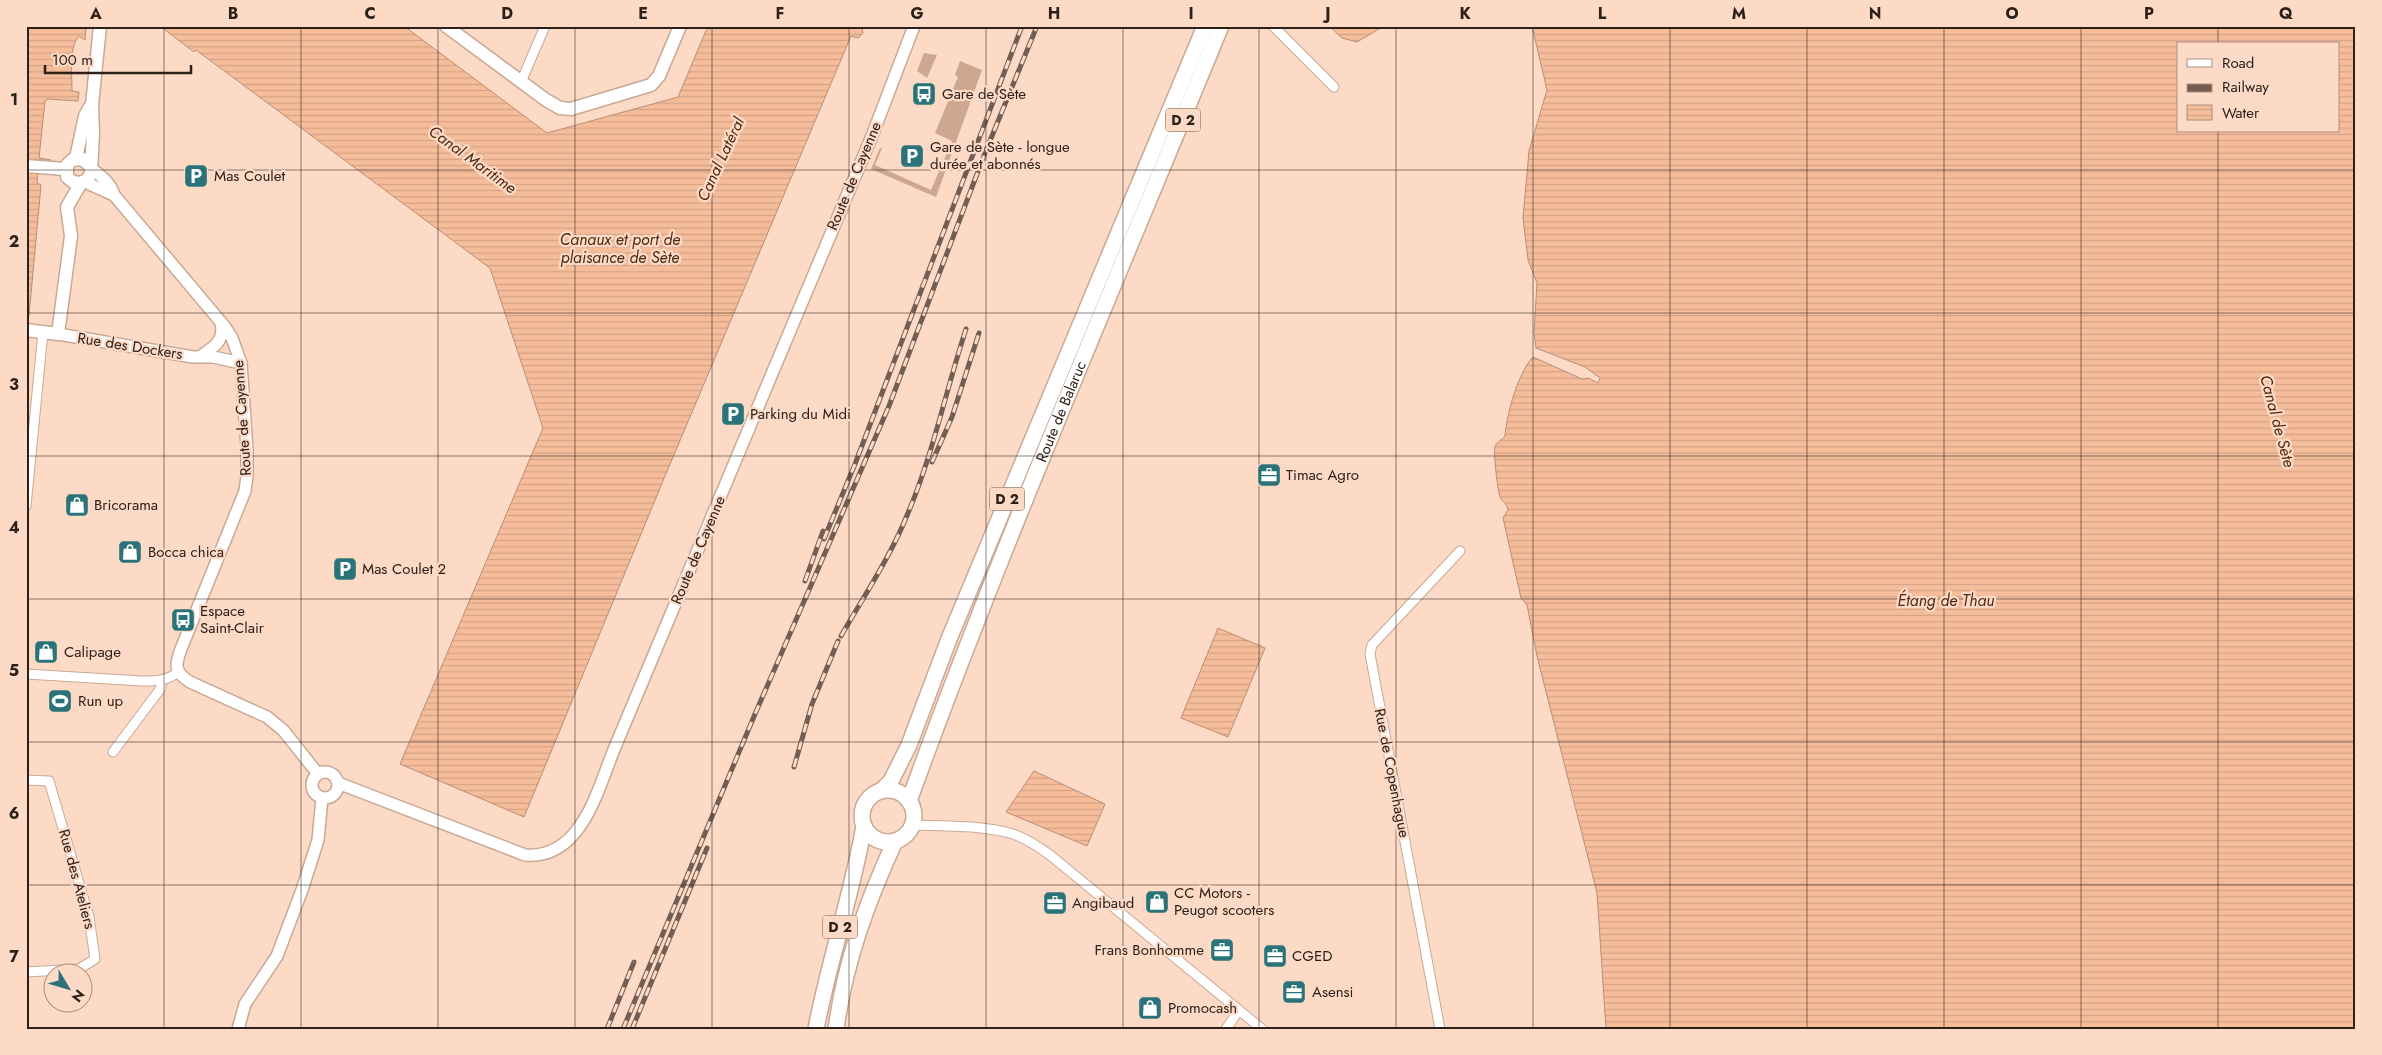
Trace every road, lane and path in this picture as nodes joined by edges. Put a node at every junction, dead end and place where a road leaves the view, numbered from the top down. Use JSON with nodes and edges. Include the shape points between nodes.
{"nodes":[{"id":1,"x":100,"y":26,"type":"edge"},
{"id":2,"x":446,"y":26,"type":"edge"},
{"id":3,"x":545,"y":26,"type":"edge"},
{"id":4,"x":680,"y":26,"type":"edge"},
{"id":5,"x":914,"y":26,"type":"edge"},
{"id":6,"x":1206,"y":26,"type":"edge"},
{"id":7,"x":1221,"y":26,"type":"edge"},
{"id":8,"x":1273,"y":26,"type":"edge"},
{"id":9,"x":521,"y":82,"type":"junction"},
{"id":10,"x":1334,"y":87,"type":"dead end"},
{"id":11,"x":92,"y":105,"type":"junction"},
{"id":12,"x":76,"y":158,"type":"junction"},
{"id":13,"x":26,"y":166,"type":"edge"},
{"id":14,"x":90,"y":167,"type":"junction"},
{"id":15,"x":66,"y":169,"type":"junction"},
{"id":16,"x":83,"y":182,"type":"junction"},
{"id":17,"x":114,"y":194,"type":"junction"},
{"id":18,"x":220,"y":321,"type":"junction"},
{"id":19,"x":28,"y":330,"type":"edge"},
{"id":20,"x":43,"y":332,"type":"junction"},
{"id":21,"x":58,"y":334,"type":"junction"},
{"id":22,"x":201,"y":356,"type":"junction"},
{"id":23,"x":241,"y":363,"type":"junction"},
{"id":24,"x":26,"y":506,"type":"edge"},
{"id":25,"x":1460,"y":551,"type":"dead end"},
{"id":26,"x":178,"y":672,"type":"junction"},
{"id":27,"x":26,"y":674,"type":"edge"},
{"id":28,"x":160,"y":680,"type":"junction"},
{"id":29,"x":113,"y":752,"type":"dead end"},
{"id":30,"x":318,"y":774,"type":"junction"},
{"id":31,"x":26,"y":780,"type":"edge"},
{"id":32,"x":338,"y":783,"type":"junction"},
{"id":33,"x":881,"y":791,"type":"junction"},
{"id":34,"x":322,"y":798,"type":"junction"},
{"id":35,"x":909,"y":801,"type":"junction"},
{"id":36,"x":912,"y":824,"type":"junction"},
{"id":37,"x":864,"y":826,"type":"junction"},
{"id":38,"x":895,"y":841,"type":"junction"},
{"id":39,"x":26,"y":972,"type":"edge"},
{"id":40,"x":1239,"y":1010,"type":"junction"},
{"id":41,"x":238,"y":1029,"type":"edge"},
{"id":42,"x":816,"y":1029,"type":"edge"},
{"id":43,"x":836,"y":1029,"type":"edge"},
{"id":44,"x":1226,"y":1029,"type":"edge"},
{"id":45,"x":1262,"y":1029,"type":"edge"},
{"id":46,"x":1440,"y":1029,"type":"edge"}],
"edges":[{"from":1,"to":11,"type":"main road"},
{"from":2,"to":9,"type":"main road"},
{"from":3,"to":9,"type":"street"},
{"from":4,"to":9,"type":"main road","via":[[652,85],[566,109],[556,106]]},
{"from":5,"to":32,"type":"street","name":"Route de Cayenne","via":[[872,136],[616,747],[588,813],[571,839],[553,852],[525,855]]},
{"from":6,"to":33,"type":"main road","name":"Route de Balaruc","number":"D 2","via":[[953,630],[909,745],[891,781]]},
{"from":7,"to":35,"type":"main road","name":"Route de Balaruc","number":"D 2","via":[[1017,517]]},
{"from":8,"to":10,"type":"street"},
{"from":11,"to":12,"type":"main road","via":[[85,116]]},
{"from":11,"to":14,"type":"main road"},
{"from":12,"to":14,"type":"main road","via":[[86,160]]},
{"from":12,"to":15,"type":"main road"},
{"from":13,"to":15,"type":"main road"},
{"from":14,"to":16,"type":"main road","via":[[90,176]]},
{"from":14,"to":17,"type":"street","name":"Route de Cayenne","via":[[99,173]]},
{"from":15,"to":16,"type":"main road","via":[[69,180]]},
{"from":16,"to":17,"type":"street","name":"Route de Cayenne"},
{"from":16,"to":21,"type":"main road","via":[[68,208],[71,236]]},
{"from":17,"to":18,"type":"street","name":"Route de Cayenne"},
{"from":18,"to":22,"type":"street","name":"Rue des Dockers","via":[[221,340]]},
{"from":18,"to":23,"type":"street","name":"Route de Cayenne","via":[[232,338]]},
{"from":19,"to":20,"type":"main road"},
{"from":20,"to":21,"type":"main road"},
{"from":20,"to":24,"type":"street"},
{"from":21,"to":22,"type":"street","name":"Rue des Dockers"},
{"from":22,"to":23,"type":"street","name":"Rue des Dockers"},
{"from":23,"to":26,"type":"street","name":"Route de Cayenne","via":[[247,449],[245,491],[175,664]]},
{"from":25,"to":46,"type":"street","name":"Rue de Copenhague","via":[[1372,645],[1370,654]]},
{"from":26,"to":28,"type":"street","via":[[171,678]]},
{"from":26,"to":30,"type":"street","name":"Route de Cayenne","via":[[195,685],[267,717],[283,730]]},
{"from":27,"to":28,"type":"street"},
{"from":28,"to":29,"type":"street","via":[[161,688]]},
{"from":30,"to":32,"type":"street","name":"Route de Cayenne","via":[[333,774]]},
{"from":30,"to":34,"type":"street","via":[[312,787]]},
{"from":31,"to":39,"type":"street","name":"Rue des Ateliers","via":[[50,781],[90,916],[94,959],[79,970]]},
{"from":32,"to":34,"type":"street","via":[[332,796]]},
{"from":33,"to":35,"type":"main road","via":[[899,793]]},
{"from":33,"to":37,"type":"main road","via":[[866,802],[862,814]]},
{"from":34,"to":41,"type":"street","via":[[318,840],[302,890],[277,956],[245,1004]]},
{"from":35,"to":36,"type":"main road","via":[[914,812]]},
{"from":36,"to":38,"type":"main road","via":[[906,835]]},
{"from":36,"to":40,"type":"street","via":[[983,828],[1014,834],[1044,851]]},
{"from":37,"to":38,"type":"main road","via":[[877,839]]},
{"from":37,"to":42,"type":"main road","number":"D 2"},
{"from":38,"to":43,"type":"main road","number":"D 2","via":[[872,890],[850,955]]},
{"from":40,"to":44,"type":"street"},
{"from":40,"to":45,"type":"street"}]}
